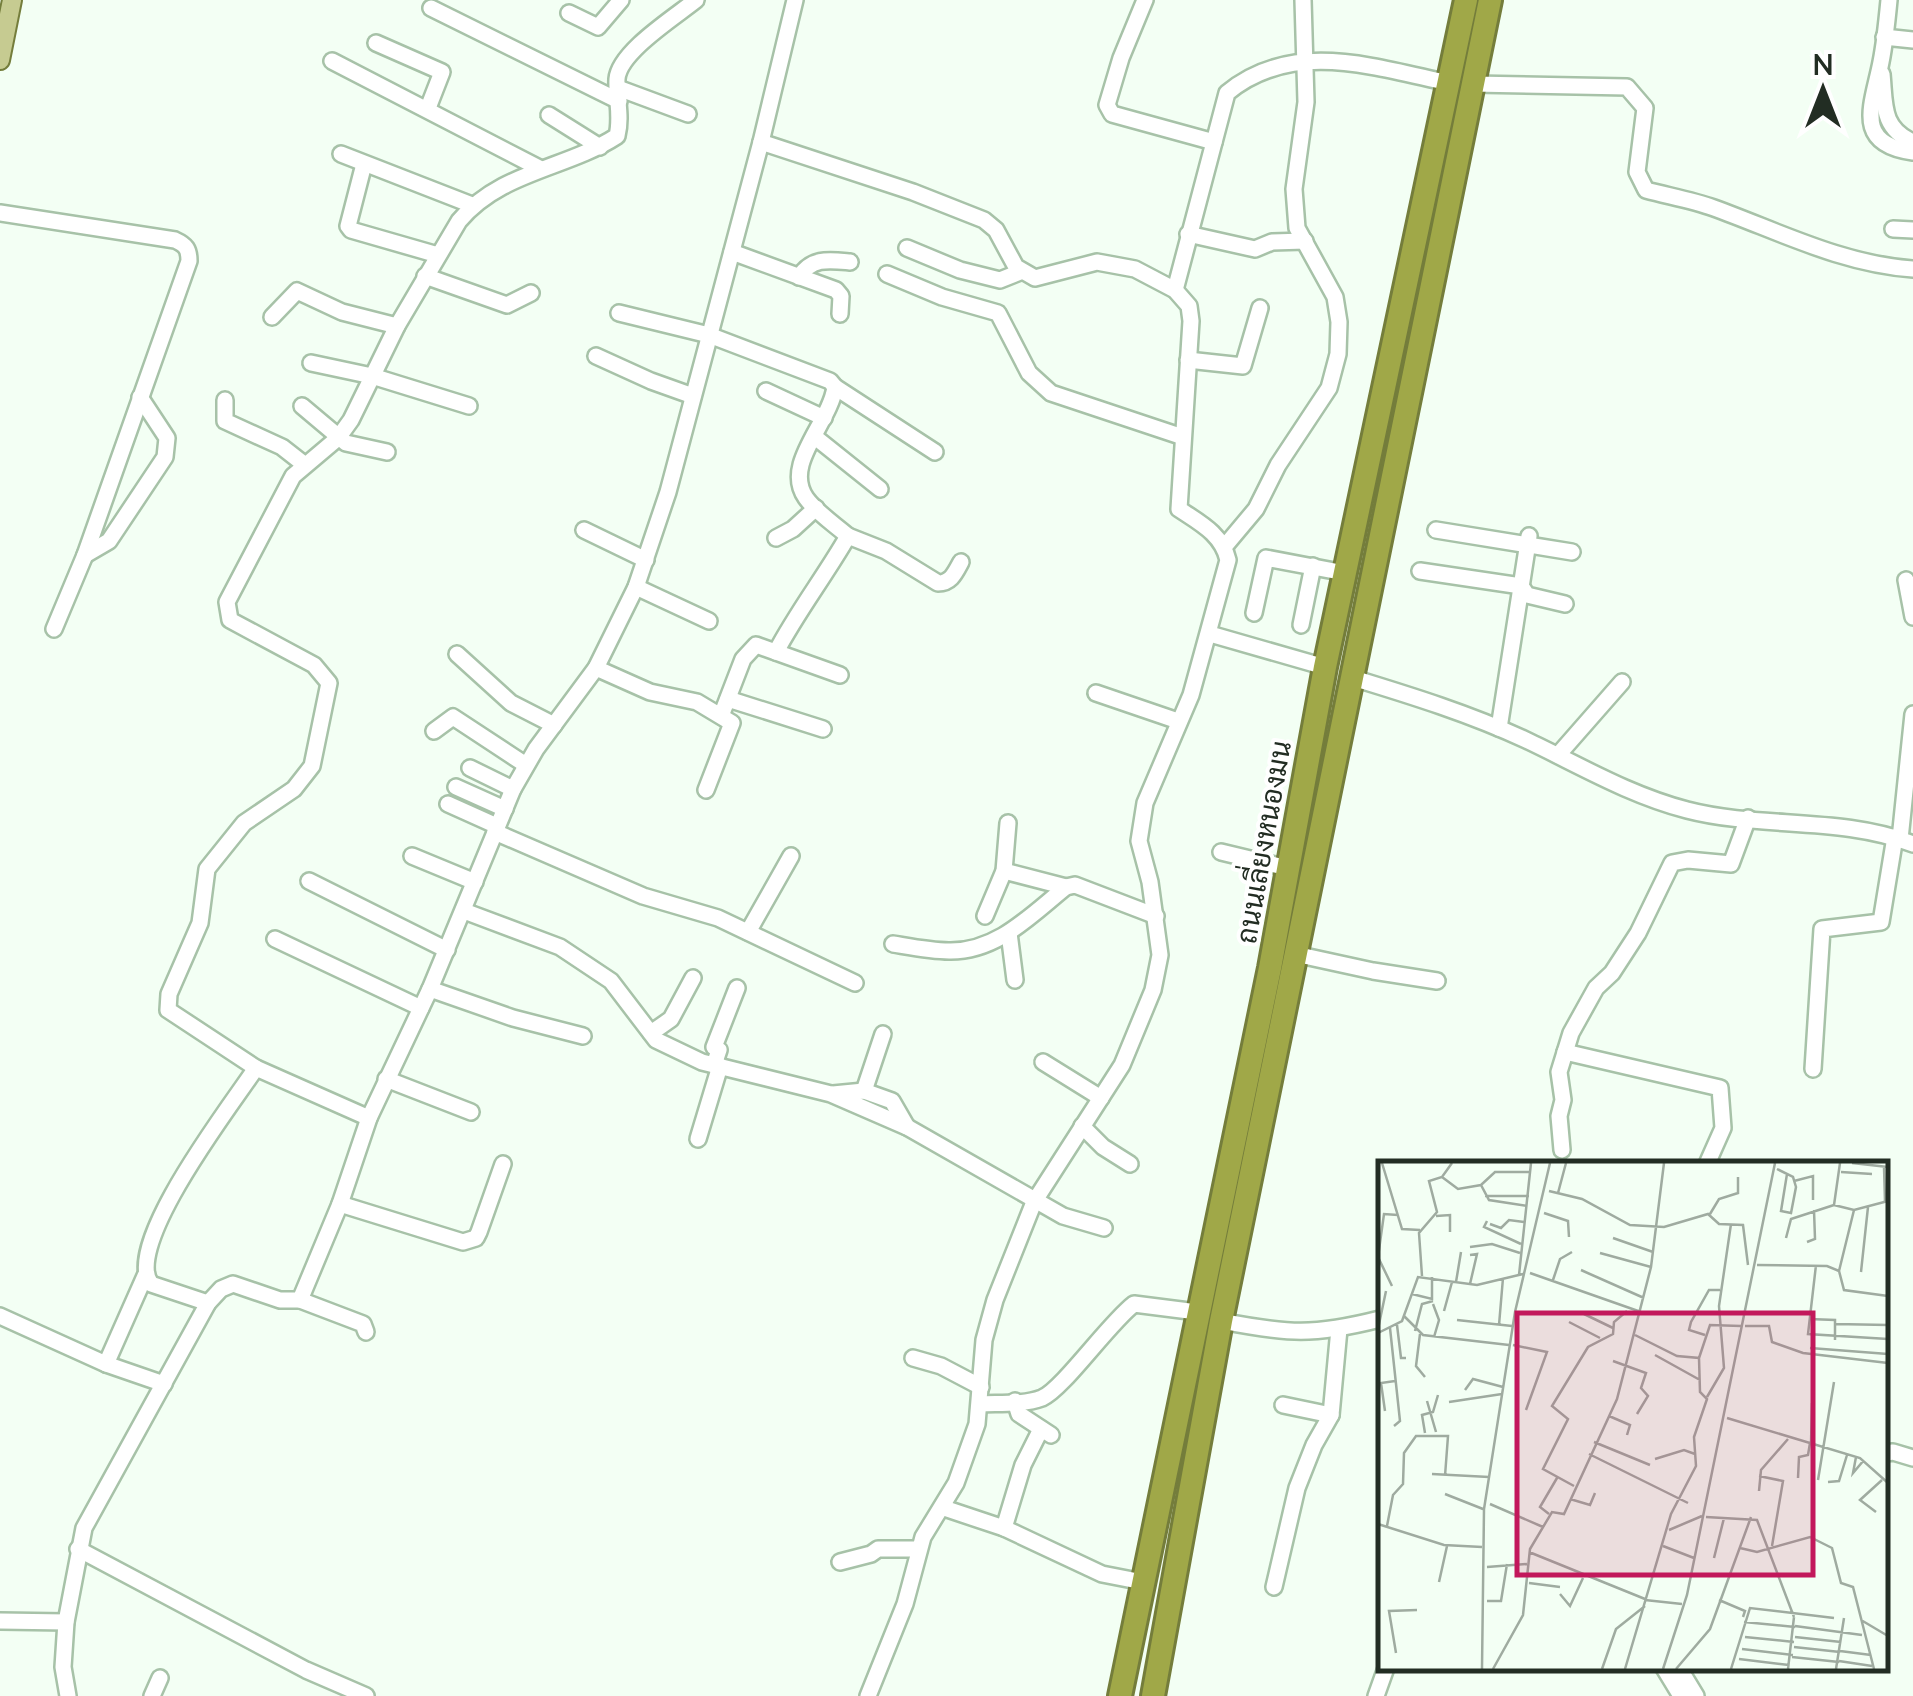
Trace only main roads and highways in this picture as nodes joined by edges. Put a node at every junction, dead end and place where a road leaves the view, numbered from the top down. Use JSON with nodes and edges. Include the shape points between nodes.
{"nodes":[{"id":1,"x":12,"y":0,"type":"edge"},
{"id":2,"x":1466,"y":0,"type":"edge"},
{"id":3,"x":1490,"y":0,"type":"edge"},
{"id":4,"x":0,"y":60,"type":"edge"},
{"id":5,"x":1461,"y":84,"type":"junction"},
{"id":6,"x":1375,"y":434,"type":"junction"},
{"id":7,"x":1401,"y":440,"type":"junction"},
{"id":8,"x":1132,"y":1633,"type":"junction"},
{"id":9,"x":1164,"y":1639,"type":"junction"},
{"id":10,"x":1120,"y":1696,"type":"edge"},
{"id":11,"x":1153,"y":1696,"type":"edge"}],
"edges":[{"from":1,"to":4,"type":"main road"},
{"from":2,"to":5,"type":"highway","name":"ถนนเลี่ยงหนองมน"},
{"from":3,"to":5,"type":"highway","name":"ถนนเลี่ยงหนองมน"},
{"from":5,"to":6,"type":"highway","name":"ถนนเลี่ยงหนองมน"},
{"from":5,"to":7,"type":"highway","name":"ถนนเลี่ยงหนองมน"},
{"from":6,"to":7,"type":"highway"},
{"from":6,"to":8,"type":"highway","name":"ถนนเลี่ยงหนองมน"},
{"from":7,"to":9,"type":"highway","name":"ถนนเลี่ยงหนองมน","via":[[1221,1322]]},
{"from":8,"to":9,"type":"highway"},
{"from":8,"to":10,"type":"highway","name":"ถนนเลี่ยงหนองมน"},
{"from":9,"to":11,"type":"highway","name":"ถนนเลี่ยงหนองมน"}]}
